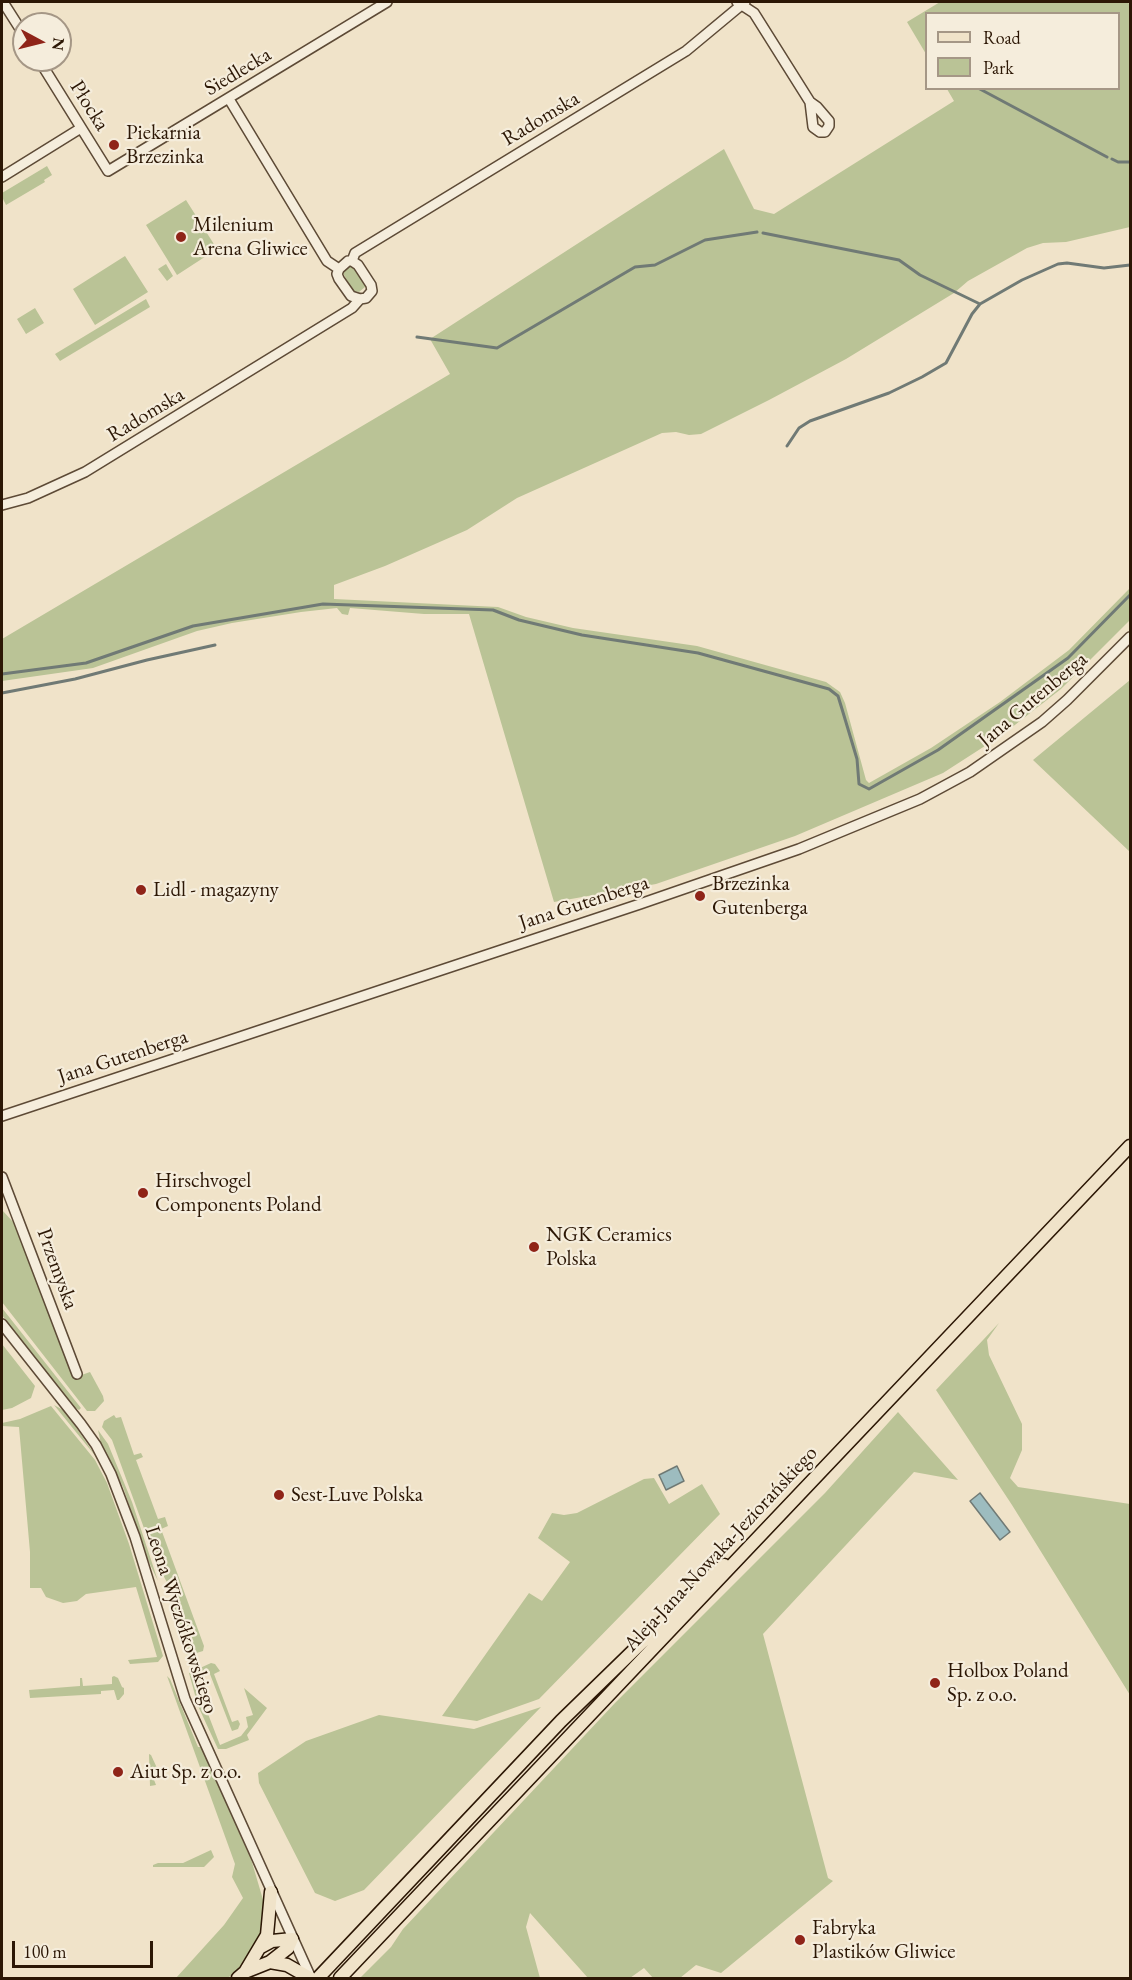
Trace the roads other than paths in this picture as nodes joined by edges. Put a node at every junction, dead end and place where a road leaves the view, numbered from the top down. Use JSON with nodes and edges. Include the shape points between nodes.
{"nodes":[{"id":1,"x":3,"y":2,"type":"edge"},
{"id":2,"x":387,"y":2,"type":"edge"},
{"id":3,"x":741,"y":2,"type":"edge"},
{"id":4,"x":12,"y":16,"type":"edge"},
{"id":5,"x":46,"y":72,"type":"edge"},
{"id":6,"x":229,"y":99,"type":"junction"},
{"id":7,"x":810,"y":102,"type":"dead end"},
{"id":8,"x":81,"y":128,"type":"junction"},
{"id":9,"x":108,"y":171,"type":"joint"},
{"id":10,"x":2,"y":177,"type":"edge"},
{"id":11,"x":352,"y":261,"type":"junction"},
{"id":12,"x":339,"y":269,"type":"junction"},
{"id":13,"x":360,"y":299,"type":"junction"},
{"id":14,"x":2,"y":505,"type":"edge"},
{"id":15,"x":1131,"y":637,"type":"edge"},
{"id":16,"x":2,"y":1116,"type":"edge"},
{"id":17,"x":1131,"y":1146,"type":"edge"},
{"id":18,"x":2,"y":1177,"type":"edge"},
{"id":19,"x":2,"y":1323,"type":"edge"},
{"id":20,"x":77,"y":1374,"type":"dead end"},
{"id":21,"x":768,"y":1527,"type":"junction"},
{"id":22,"x":271,"y":1892,"type":"junction"},
{"id":23,"x":292,"y":1939,"type":"junction"},
{"id":24,"x":261,"y":1947,"type":"junction"},
{"id":25,"x":270,"y":1962,"type":"junction"},
{"id":26,"x":241,"y":1975,"type":"edge"},
{"id":27,"x":311,"y":1978,"type":"edge"},
{"id":28,"x":318,"y":1978,"type":"edge"},
{"id":29,"x":340,"y":1978,"type":"edge"}],
"edges":[{"from":1,"to":4,"type":"street"},
{"from":2,"to":6,"type":"street","name":"Siedlecka"},
{"from":3,"to":7,"type":"street","via":[[754,13]]},
{"from":3,"to":11,"type":"street","name":"Radomska","via":[[686,51],[355,253]]},
{"from":5,"to":8,"type":"street","name":"Płocka"},
{"from":6,"to":9,"type":"street","name":"Siedlecka"},
{"from":6,"to":12,"type":"street","via":[[327,261]]},
{"from":8,"to":9,"type":"street","name":"Płocka"},
{"from":8,"to":10,"type":"street"},
{"from":11,"to":12,"type":"street","name":"Radomska"},
{"from":11,"to":13,"type":"street","via":[[371,285],[372,291]]},
{"from":12,"to":13,"type":"street","via":[[342,285],[351,296]]},
{"from":13,"to":14,"type":"street","name":"Radomska","via":[[352,308],[86,472]]},
{"from":15,"to":16,"type":"street","name":"Jana Gutenberga","via":[[1042,722],[970,772],[920,799],[799,849],[640,904]]},
{"from":17,"to":21,"type":"main road","name":"Aleja Jana Nowaka-Jeziorańskiego"},
{"from":18,"to":20,"type":"street","name":"Przemyska"},
{"from":19,"to":22,"type":"street","name":"Leona Wyczółkowskiego","via":[[84,1427],[111,1474],[135,1537],[179,1684]]},
{"from":21,"to":28,"type":"main road","via":[[704,1582],[561,1721]]},
{"from":21,"to":29,"type":"main road","name":"Aleja Jana Nowaka-Jeziorańskiego"},
{"from":22,"to":23,"type":"street","name":"Leona Wyczółkowskiego"},
{"from":22,"to":24,"type":"main road","via":[[269,1926]]},
{"from":23,"to":24,"type":"main road","via":[[272,1941]]},
{"from":23,"to":25,"type":"main road","via":[[288,1948]]},
{"from":23,"to":27,"type":"street","name":"Leona Wyczółkowskiego"},
{"from":24,"to":26,"type":"main road"},
{"from":25,"to":26,"type":"main road"},
{"from":25,"to":27,"type":"main road","via":[[287,1965]]}]}
